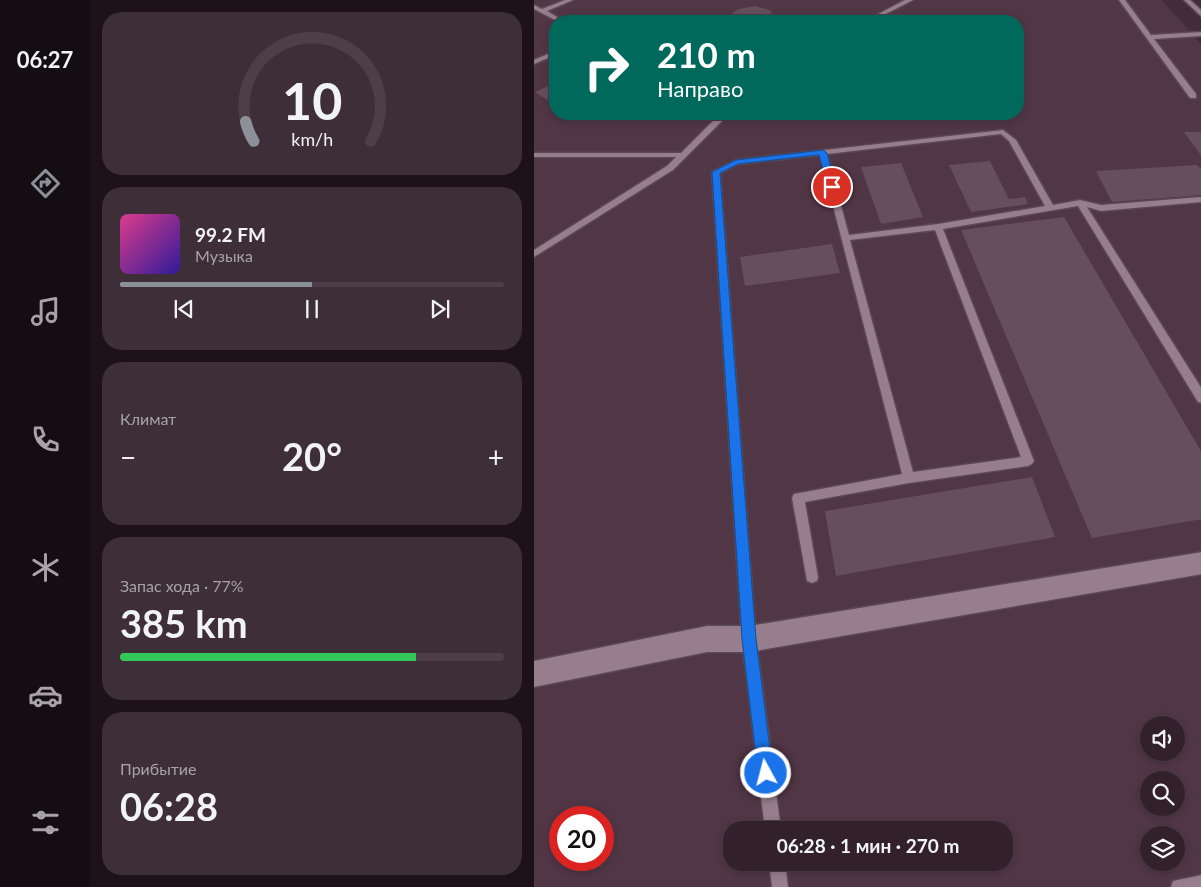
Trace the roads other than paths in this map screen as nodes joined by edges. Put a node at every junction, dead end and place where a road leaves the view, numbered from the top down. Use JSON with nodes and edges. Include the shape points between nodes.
{"nodes":[{"id":1,"x":570,"y":0,"type":"edge"},
{"id":2,"x":910,"y":0,"type":"edge"},
{"id":3,"x":1122,"y":0,"type":"edge"},
{"id":4,"x":1187,"y":0,"type":"edge"},
{"id":5,"x":534,"y":7,"type":"edge"},
{"id":6,"x":542,"y":11,"type":"junction"},
{"id":7,"x":550,"y":15,"type":"edge"},
{"id":8,"x":880,"y":15,"type":"edge"},
{"id":9,"x":1201,"y":15,"type":"edge"},
{"id":10,"x":1201,"y":34,"type":"edge"},
{"id":11,"x":1151,"y":37,"type":"junction"},
{"id":12,"x":549,"y":56,"type":"edge"},
{"id":13,"x":534,"y":62,"type":"edge"},
{"id":14,"x":1193,"y":96,"type":"dead end"},
{"id":15,"x":718,"y":120,"type":"edge"},
{"id":16,"x":823,"y":153,"type":"junction"},
{"id":17,"x":534,"y":155,"type":"edge"},
{"id":18,"x":682,"y":156,"type":"junction"},
{"id":19,"x":1201,"y":199,"type":"edge"},
{"id":20,"x":1080,"y":203,"type":"junction"},
{"id":21,"x":1050,"y":207,"type":"junction"},
{"id":22,"x":938,"y":227,"type":"junction"},
{"id":23,"x":845,"y":238,"type":"junction"},
{"id":24,"x":534,"y":254,"type":"edge"},
{"id":25,"x":1201,"y":399,"type":"edge"},
{"id":26,"x":909,"y":478,"type":"junction"},
{"id":27,"x":1201,"y":563,"type":"edge"},
{"id":28,"x":812,"y":577,"type":"dead end"},
{"id":29,"x":749,"y":639,"type":"junction"},
{"id":30,"x":534,"y":674,"type":"edge"},
{"id":31,"x":772,"y":821,"type":"edge"},
{"id":32,"x":778,"y":871,"type":"edge"},
{"id":33,"x":1201,"y":883,"type":"edge"},
{"id":34,"x":780,"y":887,"type":"edge"},
{"id":35,"x":1178,"y":887,"type":"edge"}],
"edges":[{"from":1,"to":6,"type":"lane"},
{"from":2,"to":8,"type":"lane"},
{"from":3,"to":11,"type":"lane"},
{"from":4,"to":9,"type":"lane"},
{"from":5,"to":6,"type":"lane"},
{"from":6,"to":7,"type":"lane"},
{"from":10,"to":11,"type":"lane"},
{"from":11,"to":14,"type":"lane"},
{"from":12,"to":13,"type":"lane"},
{"from":15,"to":18,"type":"lane"},
{"from":16,"to":21,"type":"lane","via":[[1003,132],[1012,140]]},
{"from":16,"to":23,"type":"lane"},
{"from":16,"to":29,"type":"lane","via":[[736,162],[716,172]]},
{"from":17,"to":18,"type":"lane"},
{"from":18,"to":24,"type":"lane","via":[[670,168]]},
{"from":19,"to":20,"type":"lane","via":[[1101,208]]},
{"from":20,"to":21,"type":"lane"},
{"from":20,"to":25,"type":"lane"},
{"from":21,"to":22,"type":"lane"},
{"from":22,"to":23,"type":"lane"},
{"from":22,"to":26,"type":"lane","via":[[1028,461]]},
{"from":23,"to":26,"type":"lane"},
{"from":26,"to":28,"type":"lane","via":[[798,498]]},
{"from":27,"to":29,"type":"street"},
{"from":29,"to":30,"type":"street","via":[[707,639]]},
{"from":29,"to":31,"type":"lane"},
{"from":32,"to":34,"type":"lane"},
{"from":33,"to":35,"type":"lane"}]}
